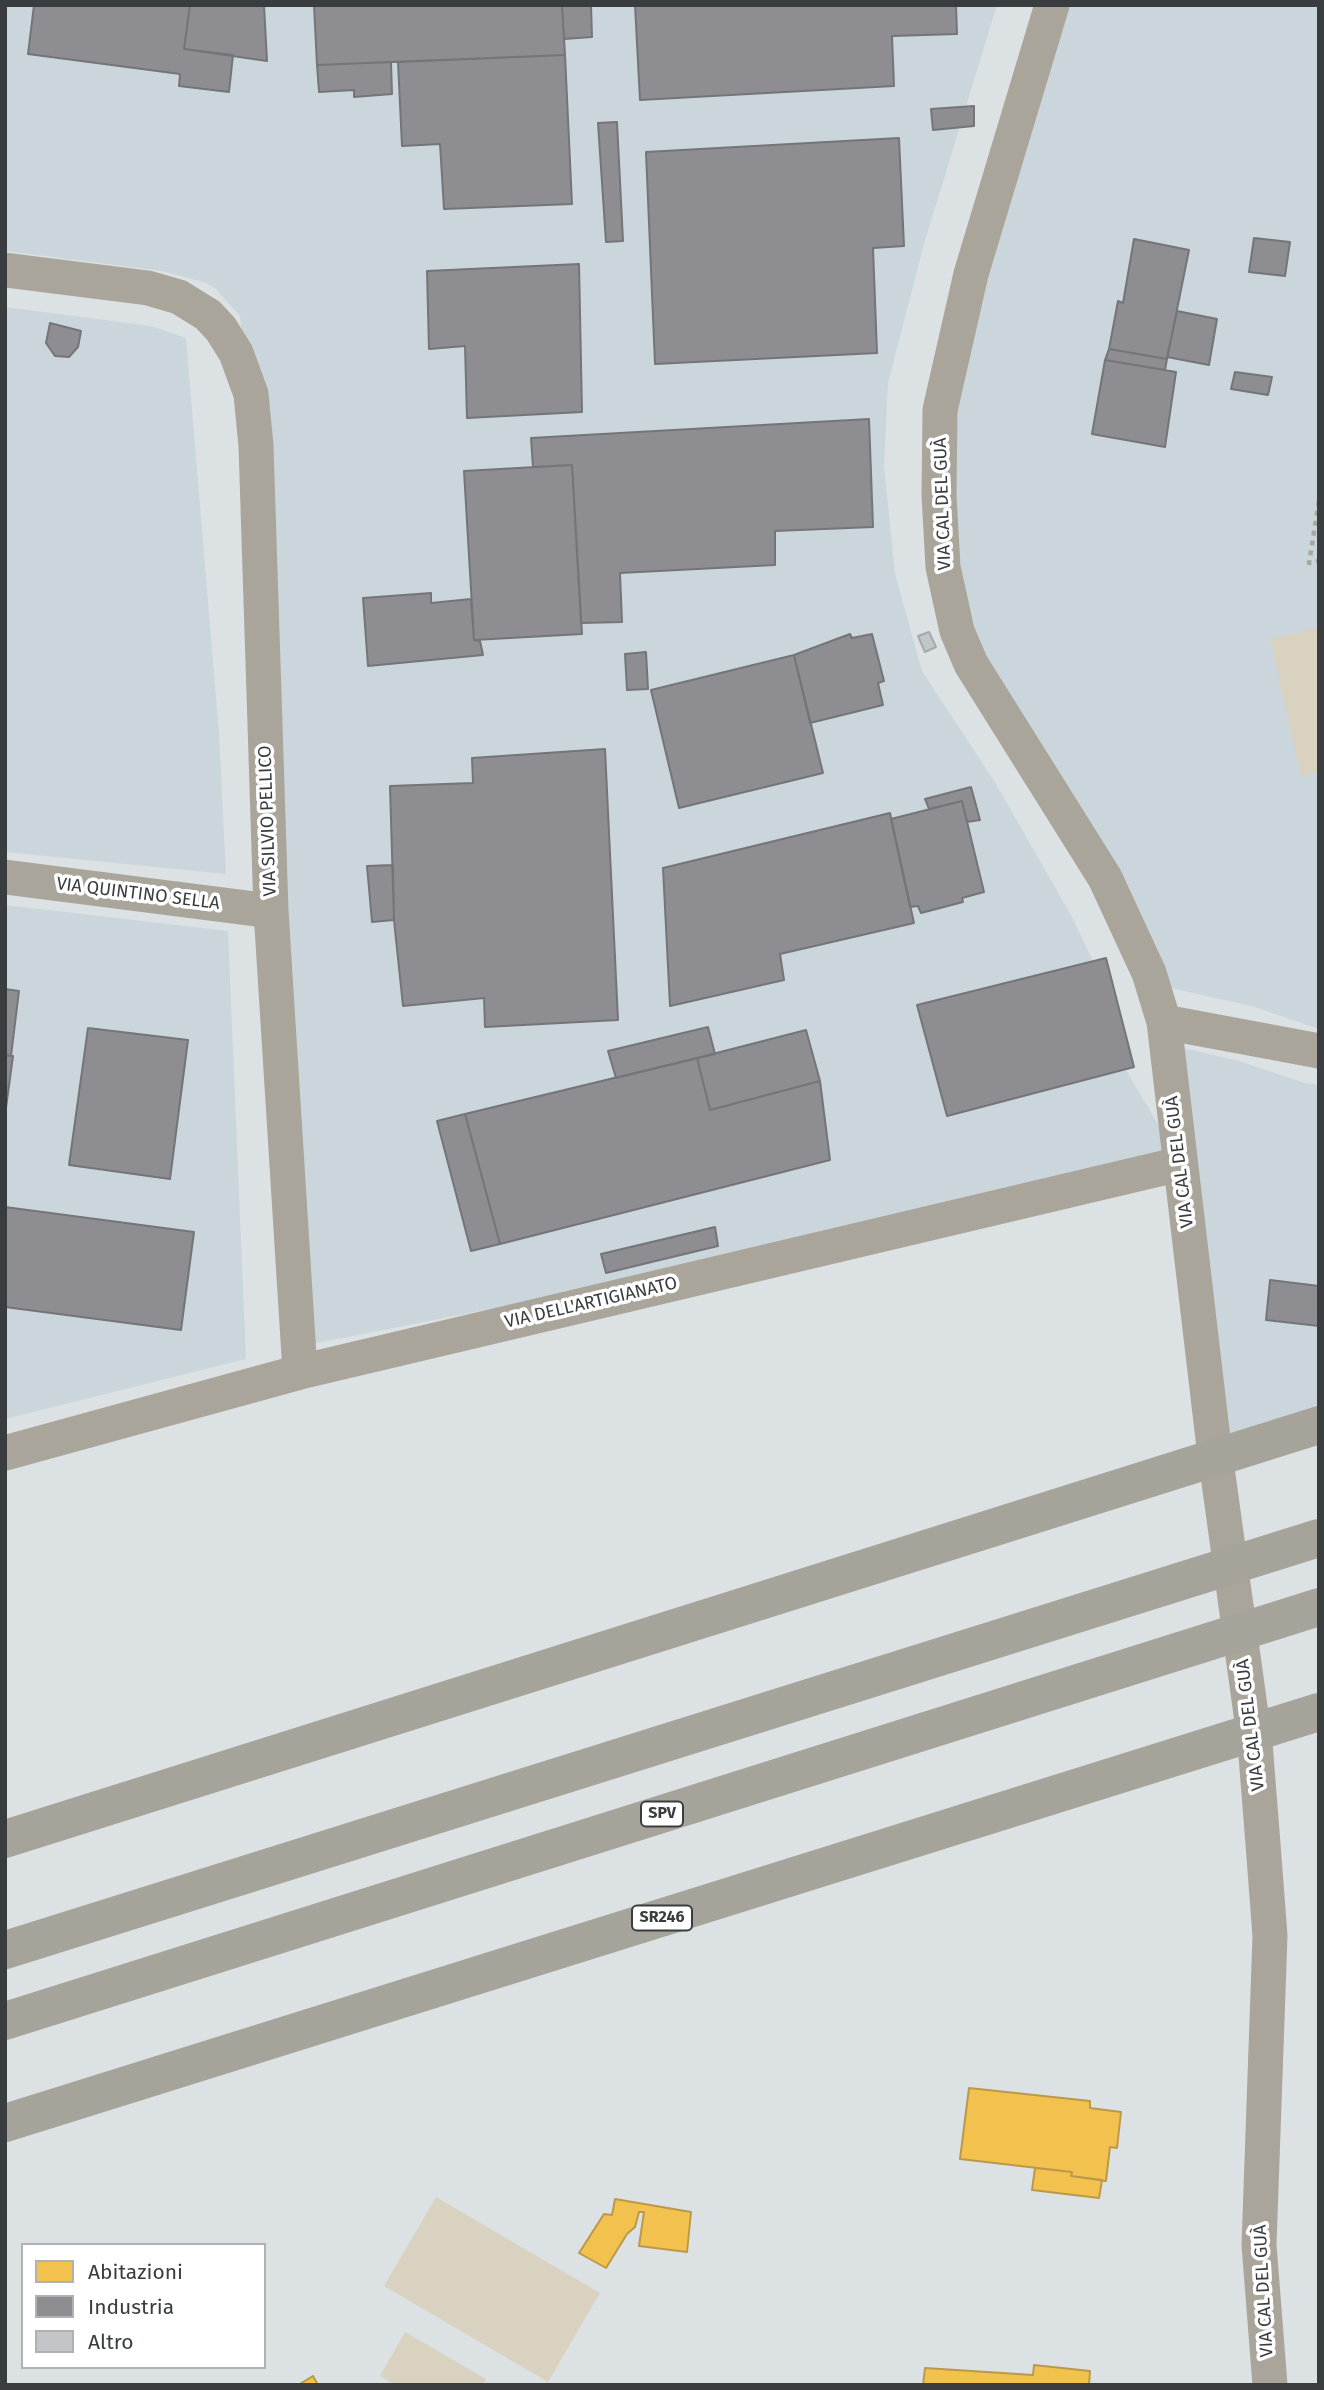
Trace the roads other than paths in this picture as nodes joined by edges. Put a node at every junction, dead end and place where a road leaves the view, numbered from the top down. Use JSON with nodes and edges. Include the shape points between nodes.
{"nodes":[{"id":1,"x":1052,"y":5,"type":"edge"},
{"id":2,"x":5,"y":270,"type":"edge"},
{"id":3,"x":5,"y":877,"type":"edge"},
{"id":4,"x":271,"y":911,"type":"junction"},
{"id":5,"x":1164,"y":1022,"type":"junction"},
{"id":6,"x":1319,"y":1051,"type":"edge"},
{"id":7,"x":1180,"y":1164,"type":"junction"},
{"id":8,"x":300,"y":1372,"type":"junction"},
{"id":9,"x":1319,"y":1424,"type":"edge"},
{"id":10,"x":5,"y":1453,"type":"edge"},
{"id":11,"x":1319,"y":1538,"type":"edge"},
{"id":12,"x":1319,"y":1607,"type":"edge"},
{"id":13,"x":1319,"y":1712,"type":"edge"},
{"id":14,"x":5,"y":1839,"type":"edge"},
{"id":15,"x":5,"y":1950,"type":"edge"},
{"id":16,"x":5,"y":2021,"type":"edge"},
{"id":17,"x":5,"y":2123,"type":"edge"},
{"id":18,"x":1270,"y":2385,"type":"edge"}],
"edges":[{"from":1,"to":5,"type":"street","name":"VIA CAL DEL GUÀ","via":[[971,274],[940,410],[943,567],[957,631],[971,664],[1105,877],[1149,973]]},
{"from":2,"to":4,"type":"street","name":"VIA SILVIO PELLICO","via":[[148,288],[179,297],[208,315],[236,353],[251,394],[256,446]]},
{"from":3,"to":4,"type":"street","name":"VIA QUINTINO SELLA"},
{"from":4,"to":8,"type":"street","name":"VIA SILVIO PELLICO"},
{"from":5,"to":6,"type":"street"},
{"from":5,"to":7,"type":"street","name":"VIA CAL DEL GUÀ"},
{"from":7,"to":8,"type":"street","name":"VIA DELL'ARTIGIANATO"},
{"from":7,"to":18,"type":"street","name":"VIA CAL DEL GUÀ","via":[[1255,1743],[1270,1936],[1259,2245]]},
{"from":8,"to":10,"type":"street","name":"VIA DELL'ARTIGIANATO"},
{"from":9,"to":14,"type":"highway"},
{"from":11,"to":15,"type":"highway"},
{"from":12,"to":16,"type":"highway","number":"SPV"},
{"from":13,"to":17,"type":"highway","number":"SR246"}]}
